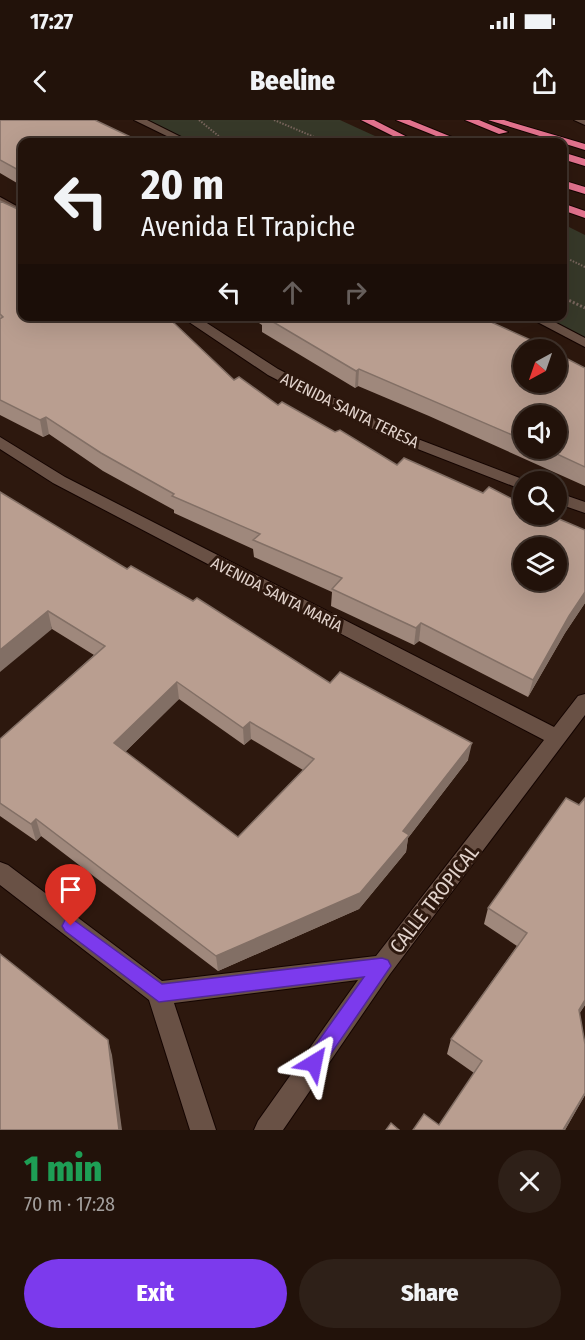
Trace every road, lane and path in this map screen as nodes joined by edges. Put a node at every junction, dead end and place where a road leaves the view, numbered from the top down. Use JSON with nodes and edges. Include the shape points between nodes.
{"nodes":[{"id":1,"x":140,"y":120,"type":"edge"},
{"id":2,"x":199,"y":120,"type":"edge"},
{"id":3,"x":274,"y":120,"type":"edge"},
{"id":4,"x":366,"y":120,"type":"edge"},
{"id":5,"x":400,"y":120,"type":"edge"},
{"id":6,"x":470,"y":120,"type":"edge"},
{"id":7,"x":493,"y":120,"type":"edge"},
{"id":8,"x":579,"y":120,"type":"edge"},
{"id":9,"x":585,"y":122,"type":"edge"},
{"id":10,"x":178,"y":138,"type":"edge"},
{"id":11,"x":220,"y":138,"type":"edge"},
{"id":12,"x":317,"y":138,"type":"edge"},
{"id":13,"x":404,"y":138,"type":"edge"},
{"id":14,"x":448,"y":138,"type":"edge"},
{"id":15,"x":519,"y":138,"type":"edge"},
{"id":16,"x":554,"y":138,"type":"edge"},
{"id":17,"x":567,"y":142,"type":"edge"},
{"id":18,"x":585,"y":147,"type":"edge"},
{"id":19,"x":567,"y":157,"type":"edge"},
{"id":20,"x":585,"y":163,"type":"edge"},
{"id":21,"x":567,"y":185,"type":"edge"},
{"id":22,"x":585,"y":191,"type":"edge"},
{"id":23,"x":0,"y":200,"type":"edge"},
{"id":24,"x":567,"y":208,"type":"edge"},
{"id":25,"x":18,"y":211,"type":"edge"},
{"id":26,"x":585,"y":215,"type":"edge"},
{"id":27,"x":567,"y":258,"type":"edge"},
{"id":28,"x":585,"y":267,"type":"edge"},
{"id":29,"x":567,"y":299,"type":"edge"},
{"id":30,"x":585,"y":308,"type":"edge"},
{"id":31,"x":194,"y":321,"type":"edge"},
{"id":32,"x":542,"y":321,"type":"edge"},
{"id":33,"x":585,"y":343,"type":"edge"},
{"id":34,"x":0,"y":442,"type":"edge"},
{"id":35,"x":513,"y":480,"type":"edge"},
{"id":36,"x":567,"y":501,"type":"edge"},
{"id":37,"x":585,"y":508,"type":"edge"},
{"id":38,"x":585,"y":701,"type":"edge"},
{"id":39,"x":558,"y":738,"type":"junction"},
{"id":40,"x":0,"y":872,"type":"edge"},
{"id":41,"x":382,"y":966,"type":"junction"},
{"id":42,"x":159,"y":993,"type":"junction"},
{"id":43,"x":203,"y":1130,"type":"edge"},
{"id":44,"x":267,"y":1130,"type":"edge"}],
"edges":[{"from":1,"to":10,"type":"street"},
{"from":2,"to":11,"type":"path"},
{"from":3,"to":12,"type":"path"},
{"from":4,"to":13,"type":"highway"},
{"from":5,"to":14,"type":"highway"},
{"from":6,"to":15,"type":"highway"},
{"from":7,"to":16,"type":"highway"},
{"from":8,"to":9,"type":"street"},
{"from":17,"to":18,"type":"highway"},
{"from":19,"to":20,"type":"highway"},
{"from":21,"to":22,"type":"highway"},
{"from":23,"to":25,"type":"street"},
{"from":24,"to":26,"type":"highway"},
{"from":27,"to":28,"type":"path"},
{"from":29,"to":30,"type":"path"},
{"from":31,"to":35,"type":"street","name":"AVENIDA SANTA TERESA","via":[[273,372],[398,436]]},
{"from":32,"to":33,"type":"street"},
{"from":34,"to":39,"type":"street","name":"AVENIDA SANTA MARÍA","via":[[59,480]]},
{"from":36,"to":37,"type":"street"},
{"from":38,"to":39,"type":"street","name":"CALLE TROPICAL"},
{"from":39,"to":41,"type":"street","name":"CALLE TROPICAL"},
{"from":40,"to":42,"type":"street"},
{"from":41,"to":42,"type":"street"},
{"from":41,"to":44,"type":"street","name":"CALLE TROPICAL"},
{"from":42,"to":43,"type":"street"}]}
